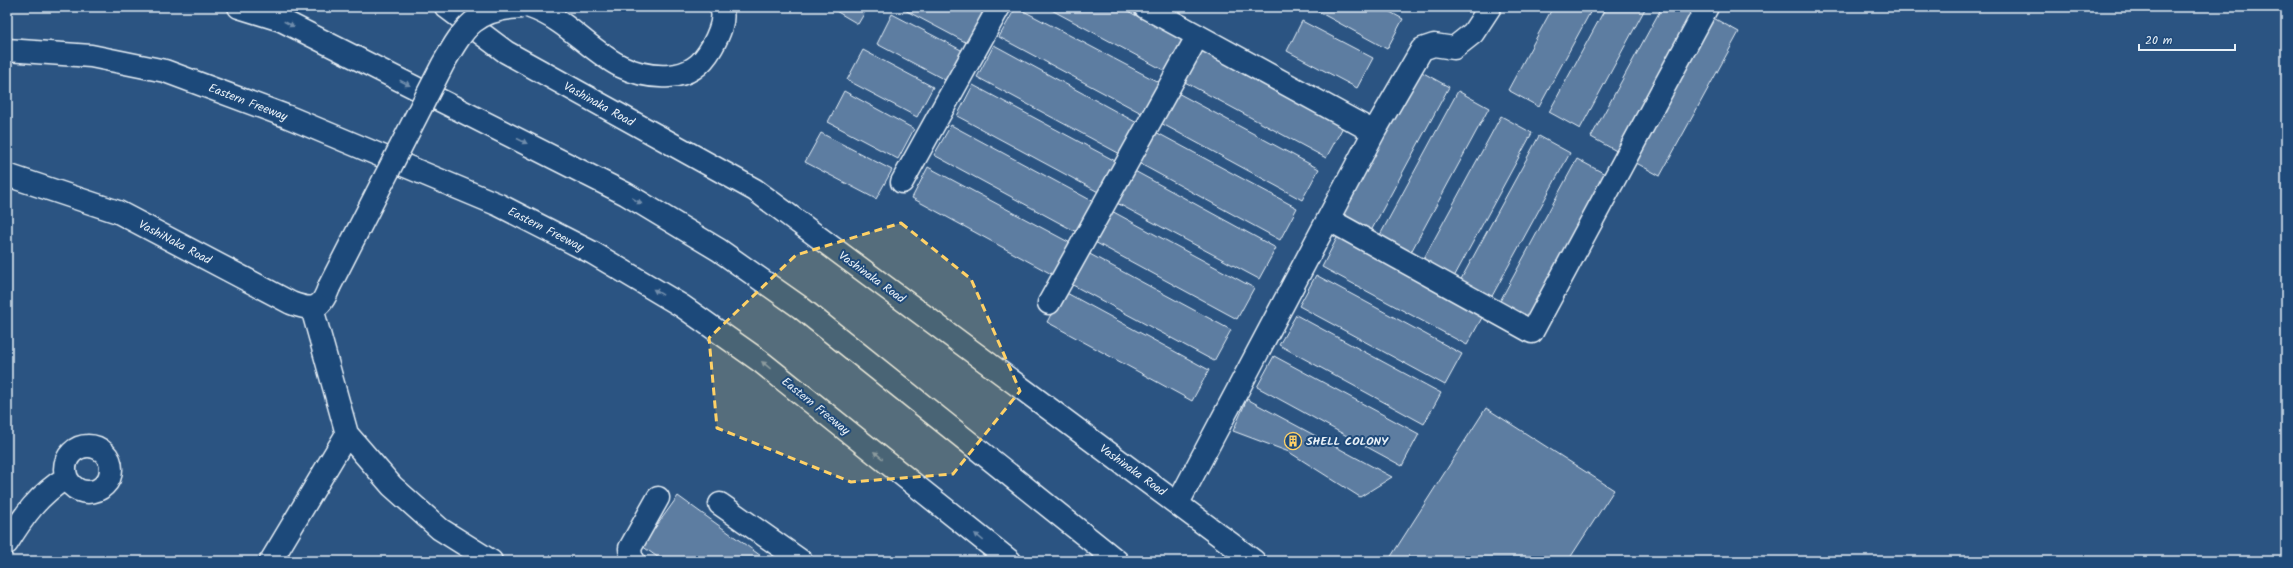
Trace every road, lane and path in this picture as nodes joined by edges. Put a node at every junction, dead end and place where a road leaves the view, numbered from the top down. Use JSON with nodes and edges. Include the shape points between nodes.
{"nodes":[{"id":1,"x":239,"y":7,"type":"edge"},
{"id":2,"x":446,"y":7,"type":"edge"},
{"id":3,"x":522,"y":7,"type":"edge"},
{"id":4,"x":530,"y":7,"type":"edge"},
{"id":5,"x":721,"y":7,"type":"edge"},
{"id":6,"x":999,"y":7,"type":"edge"},
{"id":7,"x":1145,"y":7,"type":"edge"},
{"id":8,"x":1490,"y":7,"type":"edge"},
{"id":9,"x":1707,"y":7,"type":"edge"},
{"id":10,"x":1198,"y":37,"type":"junction"},
{"id":11,"x":7,"y":50,"type":"edge"},
{"id":12,"x":1374,"y":132,"type":"junction"},
{"id":13,"x":7,"y":175,"type":"edge"},
{"id":14,"x":902,"y":182,"type":"dead end"},
{"id":15,"x":1328,"y":219,"type":"junction"},
{"id":16,"x":1049,"y":303,"type":"dead end"},
{"id":17,"x":312,"y":308,"type":"junction"},
{"id":18,"x":347,"y":434,"type":"junction"},
{"id":19,"x":66,"y":478,"type":"dead end"},
{"id":20,"x":658,"y":498,"type":"dead end"},
{"id":21,"x":1178,"y":503,"type":"junction"},
{"id":22,"x":720,"y":504,"type":"dead end"},
{"id":23,"x":7,"y":543,"type":"edge"},
{"id":24,"x":271,"y":561,"type":"edge"},
{"id":25,"x":491,"y":561,"type":"edge"},
{"id":26,"x":634,"y":561,"type":"edge"},
{"id":27,"x":801,"y":561,"type":"edge"},
{"id":28,"x":1010,"y":561,"type":"edge"},
{"id":29,"x":1117,"y":561,"type":"edge"},
{"id":30,"x":1254,"y":561,"type":"edge"}],
"edges":[{"from":1,"to":29,"type":"main road","one_way":true,"via":[[281,20],[626,194],[719,250],[800,307]]},
{"from":2,"to":21,"type":"main road","name":"Vashinaka Road","via":[[506,52],[755,190]]},
{"from":3,"to":17,"type":"main road","bridge":true,"via":[[500,8],[463,30],[443,64],[329,287],[325,300]]},
{"from":4,"to":5,"type":"main road","via":[[548,13],[601,56],[632,73],[658,77],[684,75],[705,59],[718,35],[724,13]]},
{"from":6,"to":14,"type":"main road"},
{"from":7,"to":10,"type":"main road"},
{"from":8,"to":12,"type":"main road","via":[[1473,33],[1454,48],[1434,45],[1422,49]]},
{"from":9,"to":15,"type":"main road","via":[[1532,332]]},
{"from":10,"to":12,"type":"main road"},
{"from":10,"to":16,"type":"main road"},
{"from":28,"to":11,"type":"main road","name":"Eastern Freeway","one_way":true,"via":[[760,361],[682,306],[560,236],[492,202],[286,116],[165,71],[91,56]]},
{"from":12,"to":15,"type":"main road"},
{"from":13,"to":17,"type":"main road","name":"VashiNaka Road","via":[[118,212],[291,303]]},
{"from":15,"to":21,"type":"main road"},
{"from":17,"to":18,"type":"main road"},
{"from":18,"to":24,"type":"main road"},
{"from":18,"to":25,"type":"main road","via":[[392,486],[440,529]]},
{"from":19,"to":23,"type":"main road","via":[[49,488],[37,500]]},
{"from":20,"to":26,"type":"main road","via":[[630,548]]},
{"from":21,"to":30,"type":"main road","name":"Vashinaka Road"},
{"from":22,"to":27,"type":"main road"}]}
